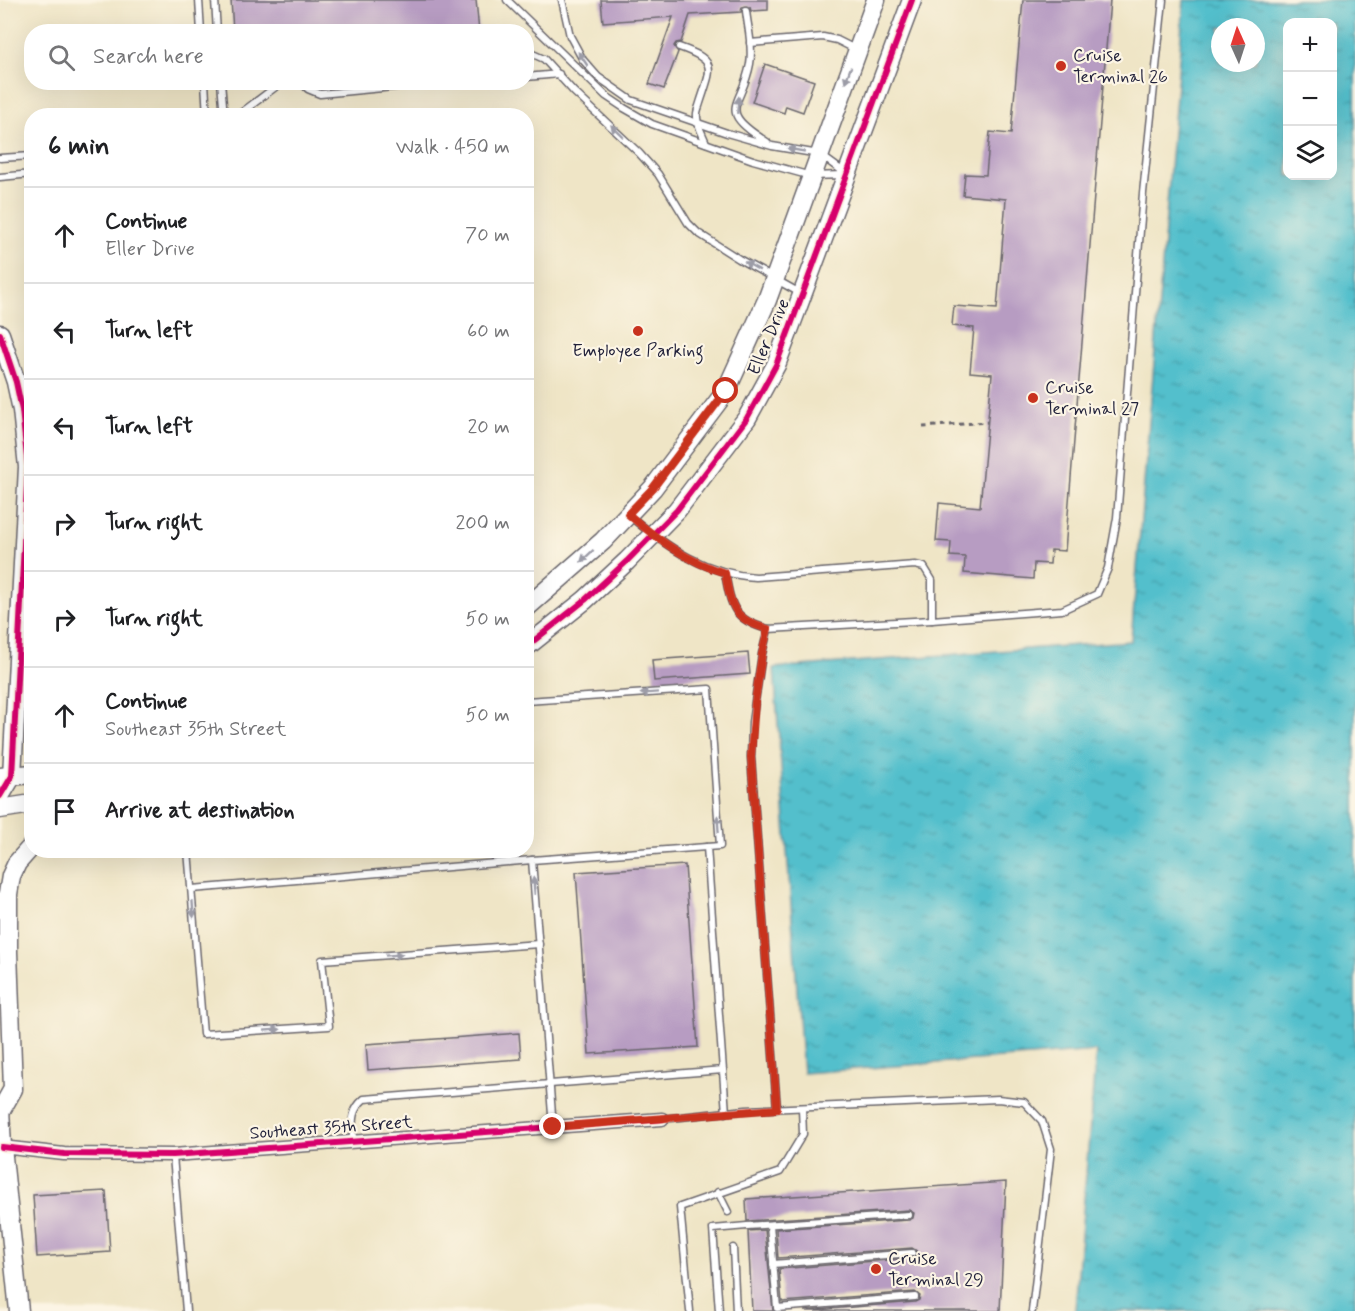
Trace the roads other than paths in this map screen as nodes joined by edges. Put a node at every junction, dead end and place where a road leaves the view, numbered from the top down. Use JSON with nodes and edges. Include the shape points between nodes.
{"nodes":[{"id":1,"x":199,"y":0,"type":"edge"},
{"id":2,"x":215,"y":0,"type":"edge"},
{"id":3,"x":507,"y":0,"type":"edge"},
{"id":4,"x":562,"y":0,"type":"edge"},
{"id":5,"x":876,"y":0,"type":"edge"},
{"id":6,"x":912,"y":0,"type":"edge"},
{"id":7,"x":1162,"y":0,"type":"edge"},
{"id":8,"x":746,"y":11,"type":"dead end"},
{"id":9,"x":200,"y":24,"type":"edge"},
{"id":10,"x":216,"y":24,"type":"edge"},
{"id":11,"x":532,"y":24,"type":"edge"},
{"id":12,"x":534,"y":25,"type":"edge"},
{"id":13,"x":750,"y":43,"type":"junction"},
{"id":14,"x":679,"y":47,"type":"dead end"},
{"id":15,"x":857,"y":50,"type":"junction"},
{"id":16,"x":534,"y":55,"type":"edge"},
{"id":17,"x":559,"y":74,"type":"junction"},
{"id":18,"x":534,"y":76,"type":"edge"},
{"id":19,"x":206,"y":90,"type":"edge"},
{"id":20,"x":222,"y":90,"type":"edge"},
{"id":21,"x":271,"y":90,"type":"edge"},
{"id":22,"x":310,"y":90,"type":"edge"},
{"id":23,"x":362,"y":90,"type":"edge"},
{"id":24,"x":207,"y":108,"type":"edge"},
{"id":25,"x":223,"y":108,"type":"edge"},
{"id":26,"x":248,"y":108,"type":"edge"},
{"id":27,"x":699,"y":123,"type":"junction"},
{"id":28,"x":706,"y":143,"type":"junction"},
{"id":29,"x":772,"y":146,"type":"junction"},
{"id":30,"x":819,"y":154,"type":"junction"},
{"id":31,"x":24,"y":156,"type":"edge"},
{"id":32,"x":0,"y":158,"type":"edge"},
{"id":33,"x":24,"y":175,"type":"edge"},
{"id":34,"x":848,"y":175,"type":"junction"},
{"id":35,"x":811,"y":176,"type":"junction"},
{"id":36,"x":0,"y":177,"type":"edge"},
{"id":37,"x":774,"y":279,"type":"junction"},
{"id":38,"x":803,"y":295,"type":"junction"},
{"id":39,"x":1,"y":338,"type":"edge"},
{"id":40,"x":24,"y":429,"type":"edge"},
{"id":41,"x":628,"y":514,"type":"junction"},
{"id":42,"x":24,"y":523,"type":"edge"},
{"id":43,"x":652,"y":535,"type":"junction"},
{"id":44,"x":725,"y":573,"type":"junction"},
{"id":45,"x":534,"y":601,"type":"edge"},
{"id":46,"x":932,"y":620,"type":"junction"},
{"id":47,"x":768,"y":629,"type":"junction"},
{"id":48,"x":534,"y":641,"type":"edge"},
{"id":49,"x":534,"y":700,"type":"edge"},
{"id":50,"x":24,"y":775,"type":"edge"},
{"id":51,"x":6,"y":777,"type":"edge"},
{"id":52,"x":0,"y":796,"type":"edge"},
{"id":53,"x":24,"y":805,"type":"edge"},
{"id":54,"x":0,"y":809,"type":"edge"},
{"id":55,"x":707,"y":847,"type":"junction"},
{"id":56,"x":24,"y":855,"type":"edge"},
{"id":57,"x":190,"y":858,"type":"edge"},
{"id":58,"x":532,"y":860,"type":"junction"},
{"id":59,"x":192,"y":889,"type":"junction"},
{"id":60,"x":539,"y":944,"type":"junction"},
{"id":61,"x":723,"y":1070,"type":"junction"},
{"id":62,"x":550,"y":1084,"type":"junction"},
{"id":63,"x":802,"y":1108,"type":"junction"},
{"id":64,"x":777,"y":1109,"type":"junction"},
{"id":65,"x":0,"y":1111,"type":"edge"},
{"id":66,"x":726,"y":1113,"type":"junction"},
{"id":67,"x":662,"y":1119,"type":"joint"},
{"id":68,"x":553,"y":1127,"type":"junction"},
{"id":69,"x":353,"y":1142,"type":"junction"},
{"id":70,"x":2,"y":1147,"type":"junction"},
{"id":71,"x":173,"y":1155,"type":"junction"},
{"id":72,"x":718,"y":1192,"type":"junction"},
{"id":73,"x":728,"y":1212,"type":"dead end"},
{"id":74,"x":909,"y":1215,"type":"dead end"},
{"id":75,"x":770,"y":1225,"type":"junction"},
{"id":76,"x":733,"y":1248,"type":"dead end"},
{"id":77,"x":912,"y":1253,"type":"dead end"},
{"id":78,"x":773,"y":1264,"type":"junction"},
{"id":79,"x":915,"y":1297,"type":"dead end"},
{"id":80,"x":19,"y":1311,"type":"edge"},
{"id":81,"x":186,"y":1311,"type":"edge"},
{"id":82,"x":690,"y":1311,"type":"edge"},
{"id":83,"x":719,"y":1311,"type":"edge"},
{"id":84,"x":736,"y":1311,"type":"edge"},
{"id":85,"x":1032,"y":1311,"type":"edge"}],
"edges":[{"from":1,"to":9,"type":"lane"},
{"from":2,"to":10,"type":"lane"},
{"from":3,"to":11,"type":"lane"},
{"from":27,"to":4,"type":"lane","one_way":true,"via":[[631,100],[598,77],[570,36]]},
{"from":5,"to":15,"type":"street","name":"Eller Drive"},
{"from":6,"to":34,"type":"street","name":"Eller Drive"},
{"from":7,"to":46,"type":"lane","via":[[1117,518],[1108,568],[1097,594],[1062,610]]},
{"from":8,"to":13,"type":"lane"},
{"from":12,"to":28,"type":"lane","via":[[615,102],[652,124]]},
{"from":13,"to":15,"type":"lane","via":[[823,36]]},
{"from":29,"to":13,"type":"lane","one_way":true,"via":[[746,129],[736,113],[751,61]]},
{"from":14,"to":27,"type":"lane","via":[[704,57],[710,71],[697,112]]},
{"from":15,"to":30,"type":"street","name":"Eller Drive","one_way":true},
{"from":16,"to":17,"type":"lane"},
{"from":17,"to":18,"type":"lane"},
{"from":37,"to":17,"type":"lane","one_way":true,"via":[[698,233],[658,174]]},
{"from":19,"to":24,"type":"lane"},
{"from":20,"to":25,"type":"lane"},
{"from":21,"to":26,"type":"lane"},
{"from":22,"to":23,"type":"lane","via":[[320,94]]},
{"from":27,"to":28,"type":"lane"},
{"from":27,"to":29,"type":"lane"},
{"from":28,"to":35,"type":"lane"},
{"from":30,"to":29,"type":"lane","one_way":true},
{"from":30,"to":34,"type":"lane"},
{"from":30,"to":35,"type":"street","name":"Eller Drive"},
{"from":31,"to":32,"type":"lane"},
{"from":33,"to":36,"type":"lane"},
{"from":34,"to":35,"type":"lane"},
{"from":34,"to":38,"type":"street","name":"Eller Drive"},
{"from":35,"to":37,"type":"street","name":"Eller Drive"},
{"from":37,"to":38,"type":"lane"},
{"from":37,"to":41,"type":"street","name":"Eller Drive","via":[[726,391],[653,488]]},
{"from":38,"to":43,"type":"street","name":"Eller Drive","via":[[776,366],[747,418],[677,510]]},
{"from":39,"to":40,"type":"street","via":[[16,382]]},
{"from":41,"to":43,"type":"lane"},
{"from":41,"to":45,"type":"street","name":"Eller Drive","one_way":true},
{"from":42,"to":51,"type":"street"},
{"from":43,"to":44,"type":"lane","via":[[686,558]]},
{"from":43,"to":48,"type":"street","name":"Eller Drive","via":[[585,600]]},
{"from":44,"to":46,"type":"lane","via":[[756,577],[924,567],[932,580]]},
{"from":44,"to":47,"type":"lane","via":[[735,611],[751,624]]},
{"from":46,"to":47,"type":"lane"},
{"from":47,"to":64,"type":"lane","via":[[753,712],[751,757]]},
{"from":55,"to":49,"type":"lane","one_way":true,"via":[[720,846],[709,689]]},
{"from":50,"to":51,"type":"street"},
{"from":51,"to":52,"type":"street"},
{"from":53,"to":54,"type":"street"},
{"from":55,"to":58,"type":"lane"},
{"from":55,"to":61,"type":"lane"},
{"from":56,"to":65,"type":"street","via":[[11,876],[9,894],[13,1089]]},
{"from":57,"to":59,"type":"lane"},
{"from":58,"to":59,"type":"lane"},
{"from":60,"to":58,"type":"lane","one_way":true},
{"from":59,"to":60,"type":"lane","one_way":true,"via":[[202,1034],[328,1026],[322,960]]},
{"from":60,"to":62,"type":"lane"},
{"from":61,"to":62,"type":"lane"},
{"from":61,"to":66,"type":"lane"},
{"from":62,"to":68,"type":"lane"},
{"from":62,"to":69,"type":"lane","via":[[364,1099],[352,1115]]},
{"from":63,"to":64,"type":"lane"},
{"from":63,"to":72,"type":"lane","via":[[803,1134],[780,1172]]},
{"from":63,"to":85,"type":"lane","via":[[998,1099],[1024,1102],[1042,1121],[1051,1149]]},
{"from":64,"to":66,"type":"lane"},
{"from":65,"to":70,"type":"street"},
{"from":66,"to":67,"type":"lane"},
{"from":67,"to":68,"type":"street","name":"Southeast 35th Street"},
{"from":68,"to":69,"type":"street","name":"Southeast 35th Street"},
{"from":69,"to":71,"type":"street","name":"Southeast 35th Street"},
{"from":70,"to":71,"type":"street","name":"Southeast 35th Street","via":[[64,1154]]},
{"from":70,"to":80,"type":"street"},
{"from":71,"to":81,"type":"lane"},
{"from":72,"to":73,"type":"lane"},
{"from":72,"to":82,"type":"lane","via":[[680,1207]]},
{"from":74,"to":75,"type":"lane"},
{"from":75,"to":78,"type":"lane"},
{"from":75,"to":83,"type":"lane","bridge":true,"via":[[713,1229]]},
{"from":76,"to":84,"type":"lane"},
{"from":77,"to":78,"type":"lane"},
{"from":78,"to":79,"type":"lane","via":[[777,1308]]}]}
